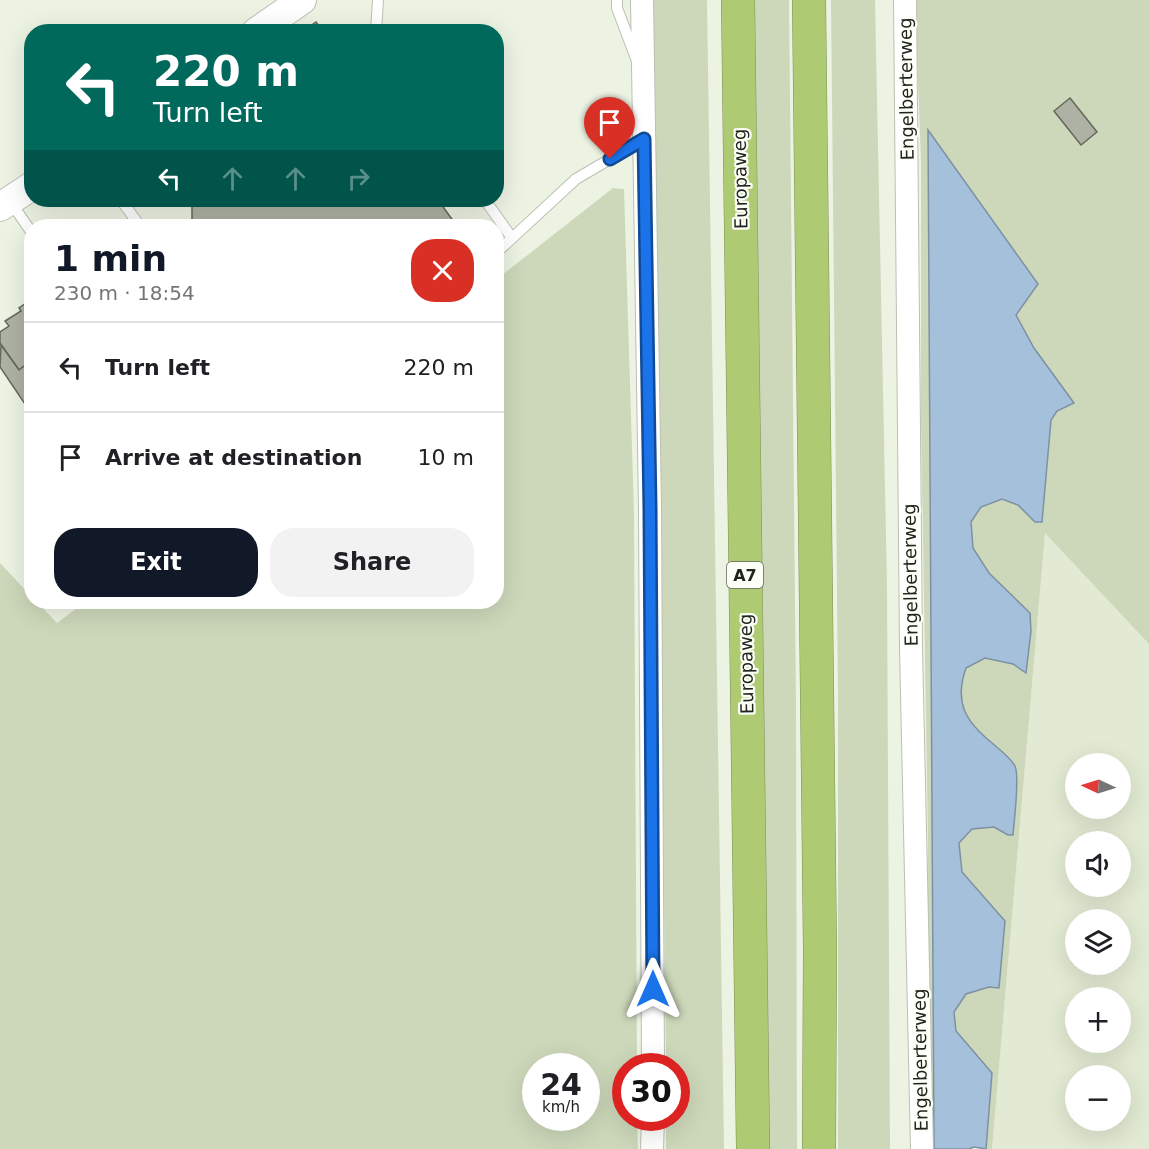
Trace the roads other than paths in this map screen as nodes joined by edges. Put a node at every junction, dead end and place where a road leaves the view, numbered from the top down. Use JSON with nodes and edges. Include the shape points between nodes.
{"nodes":[{"id":1,"x":302,"y":0,"type":"edge"},
{"id":2,"x":378,"y":0,"type":"edge"},
{"id":3,"x":617,"y":0,"type":"edge"},
{"id":4,"x":642,"y":0,"type":"edge"},
{"id":5,"x":738,"y":0,"type":"edge"},
{"id":6,"x":808,"y":0,"type":"edge"},
{"id":7,"x":905,"y":0,"type":"edge"},
{"id":8,"x":268,"y":24,"type":"edge"},
{"id":9,"x":376,"y":24,"type":"edge"},
{"id":10,"x":644,"y":81,"type":"junction"},
{"id":11,"x":644,"y":139,"type":"junction"},
{"id":12,"x":14,"y":198,"type":"edge"},
{"id":13,"x":25,"y":219,"type":"edge"},
{"id":14,"x":504,"y":226,"type":"edge"},
{"id":15,"x":513,"y":238,"type":"junction"},
{"id":16,"x":504,"y":246,"type":"edge"},
{"id":17,"x":653,"y":1053,"type":"edge"},
{"id":18,"x":653,"y":1131,"type":"edge"},
{"id":19,"x":652,"y":1149,"type":"edge"},
{"id":20,"x":753,"y":1149,"type":"edge"},
{"id":21,"x":819,"y":1149,"type":"edge"},
{"id":22,"x":922,"y":1149,"type":"edge"}],
"edges":[{"from":1,"to":8,"type":"street"},
{"from":2,"to":9,"type":"lane"},
{"from":3,"to":10,"type":"lane"},
{"from":4,"to":10,"type":"street"},
{"from":5,"to":20,"type":"highway","name":"Europaweg","number":"A7"},
{"from":6,"to":21,"type":"highway","via":[[820,939]]},
{"from":7,"to":22,"type":"street","name":"Engelberterweg","via":[[910,648]]},
{"from":10,"to":11,"type":"street"},
{"from":11,"to":15,"type":"lane","via":[[576,179]]},
{"from":11,"to":17,"type":"street"},
{"from":12,"to":13,"type":"lane"},
{"from":14,"to":15,"type":"lane"},
{"from":15,"to":16,"type":"lane"},
{"from":18,"to":19,"type":"street"}]}
